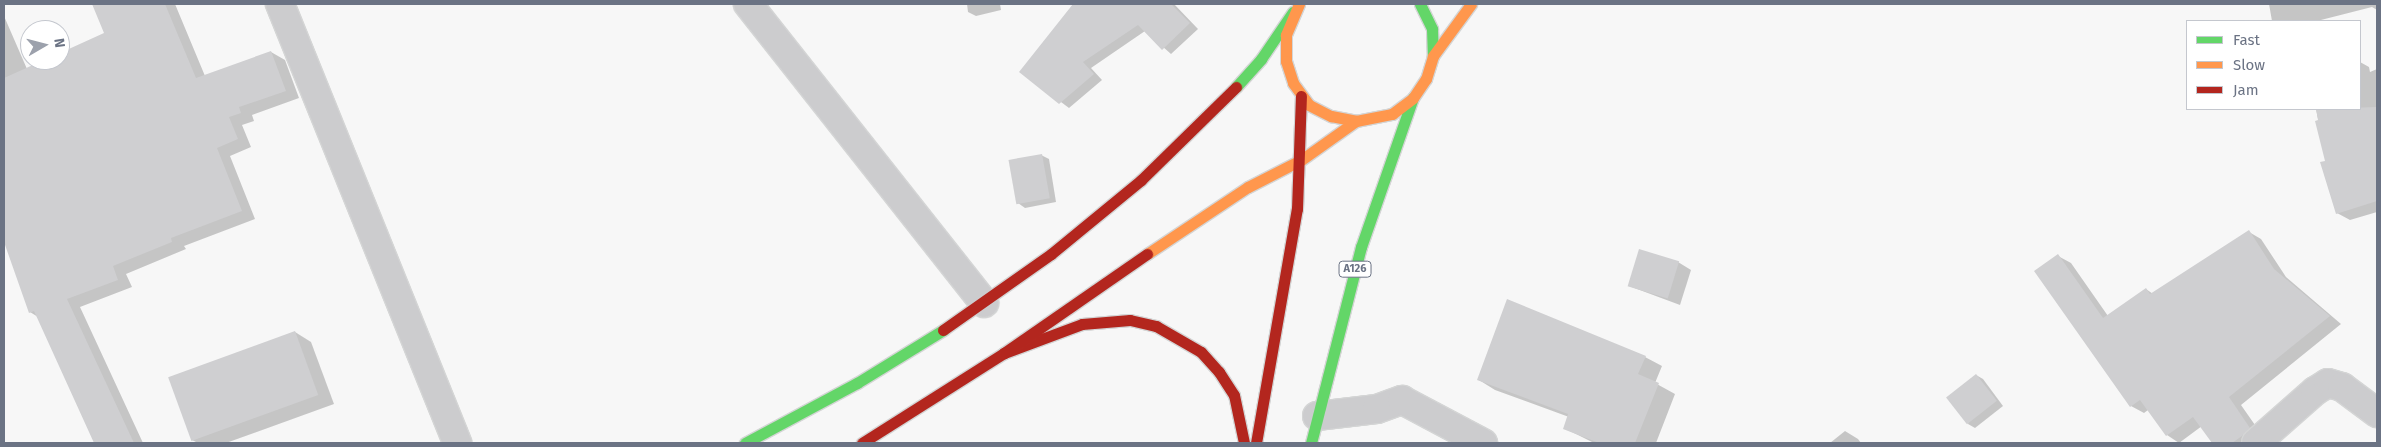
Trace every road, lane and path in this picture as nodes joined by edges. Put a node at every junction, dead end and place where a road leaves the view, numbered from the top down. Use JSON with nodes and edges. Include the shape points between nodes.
{"nodes":[{"id":1,"x":280,"y":4,"type":"edge"},
{"id":2,"x":748,"y":4,"type":"edge"},
{"id":3,"x":1420,"y":4,"type":"edge"},
{"id":4,"x":1470,"y":4,"type":"edge"},
{"id":5,"x":1297,"y":7,"type":"edge"},
{"id":6,"x":1433,"y":56,"type":"junction"},
{"id":7,"x":1300,"y":96,"type":"junction"},
{"id":8,"x":1413,"y":98,"type":"junction"},
{"id":9,"x":1356,"y":121,"type":"junction"},
{"id":10,"x":1301,"y":160,"type":"junction"},
{"id":11,"x":984,"y":303,"type":"junction"},
{"id":12,"x":1004,"y":353,"type":"junction"},
{"id":13,"x":2377,"y":413,"type":"edge"},
{"id":14,"x":1316,"y":416,"type":"junction"},
{"id":15,"x":457,"y":443,"type":"edge"},
{"id":16,"x":745,"y":443,"type":"edge"},
{"id":17,"x":862,"y":443,"type":"edge"},
{"id":18,"x":1244,"y":443,"type":"edge"},
{"id":19,"x":1256,"y":443,"type":"edge"},
{"id":20,"x":1311,"y":443,"type":"edge"},
{"id":21,"x":1483,"y":443,"type":"edge"},
{"id":22,"x":2256,"y":443,"type":"edge"}],
"edges":[{"from":1,"to":15,"type":"street"},
{"from":2,"to":11,"type":"street"},
{"from":3,"to":6,"type":"main road","number":"A126","via":[[1432,29]]},
{"from":4,"to":6,"type":"main road","number":"A126"},
{"from":5,"to":7,"type":"main road","number":"A126","via":[[1286,35],[1286,61],[1292,83]]},
{"from":5,"to":11,"type":"main road","via":[[1261,59],[1218,107],[1148,173],[1051,254]]},
{"from":6,"to":8,"type":"main road","number":"A126","via":[[1426,79]]},
{"from":7,"to":9,"type":"main road","number":"A126","via":[[1309,105],[1331,116]]},
{"from":7,"to":10,"type":"main road","number":"A126"},
{"from":8,"to":9,"type":"main road","number":"A126","via":[[1392,114]]},
{"from":8,"to":14,"type":"main road","number":"A126","via":[[1361,247]]},
{"from":9,"to":10,"type":"main road"},
{"from":10,"to":12,"type":"main road","via":[[1248,187],[1183,228]]},
{"from":10,"to":19,"type":"main road","number":"A126","via":[[1292,249]]},
{"from":11,"to":16,"type":"main road","via":[[857,382]]},
{"from":12,"to":17,"type":"main road"},
{"from":12,"to":18,"type":"main road","via":[[1082,324],[1130,320],[1156,326],[1201,352],[1219,372],[1234,395]]},
{"from":13,"to":22,"type":"street","via":[[2342,387],[2328,383],[2315,390]]},
{"from":14,"to":20,"type":"main road","number":"A126"},
{"from":14,"to":21,"type":"street","via":[[1377,408],[1402,400]]}]}
